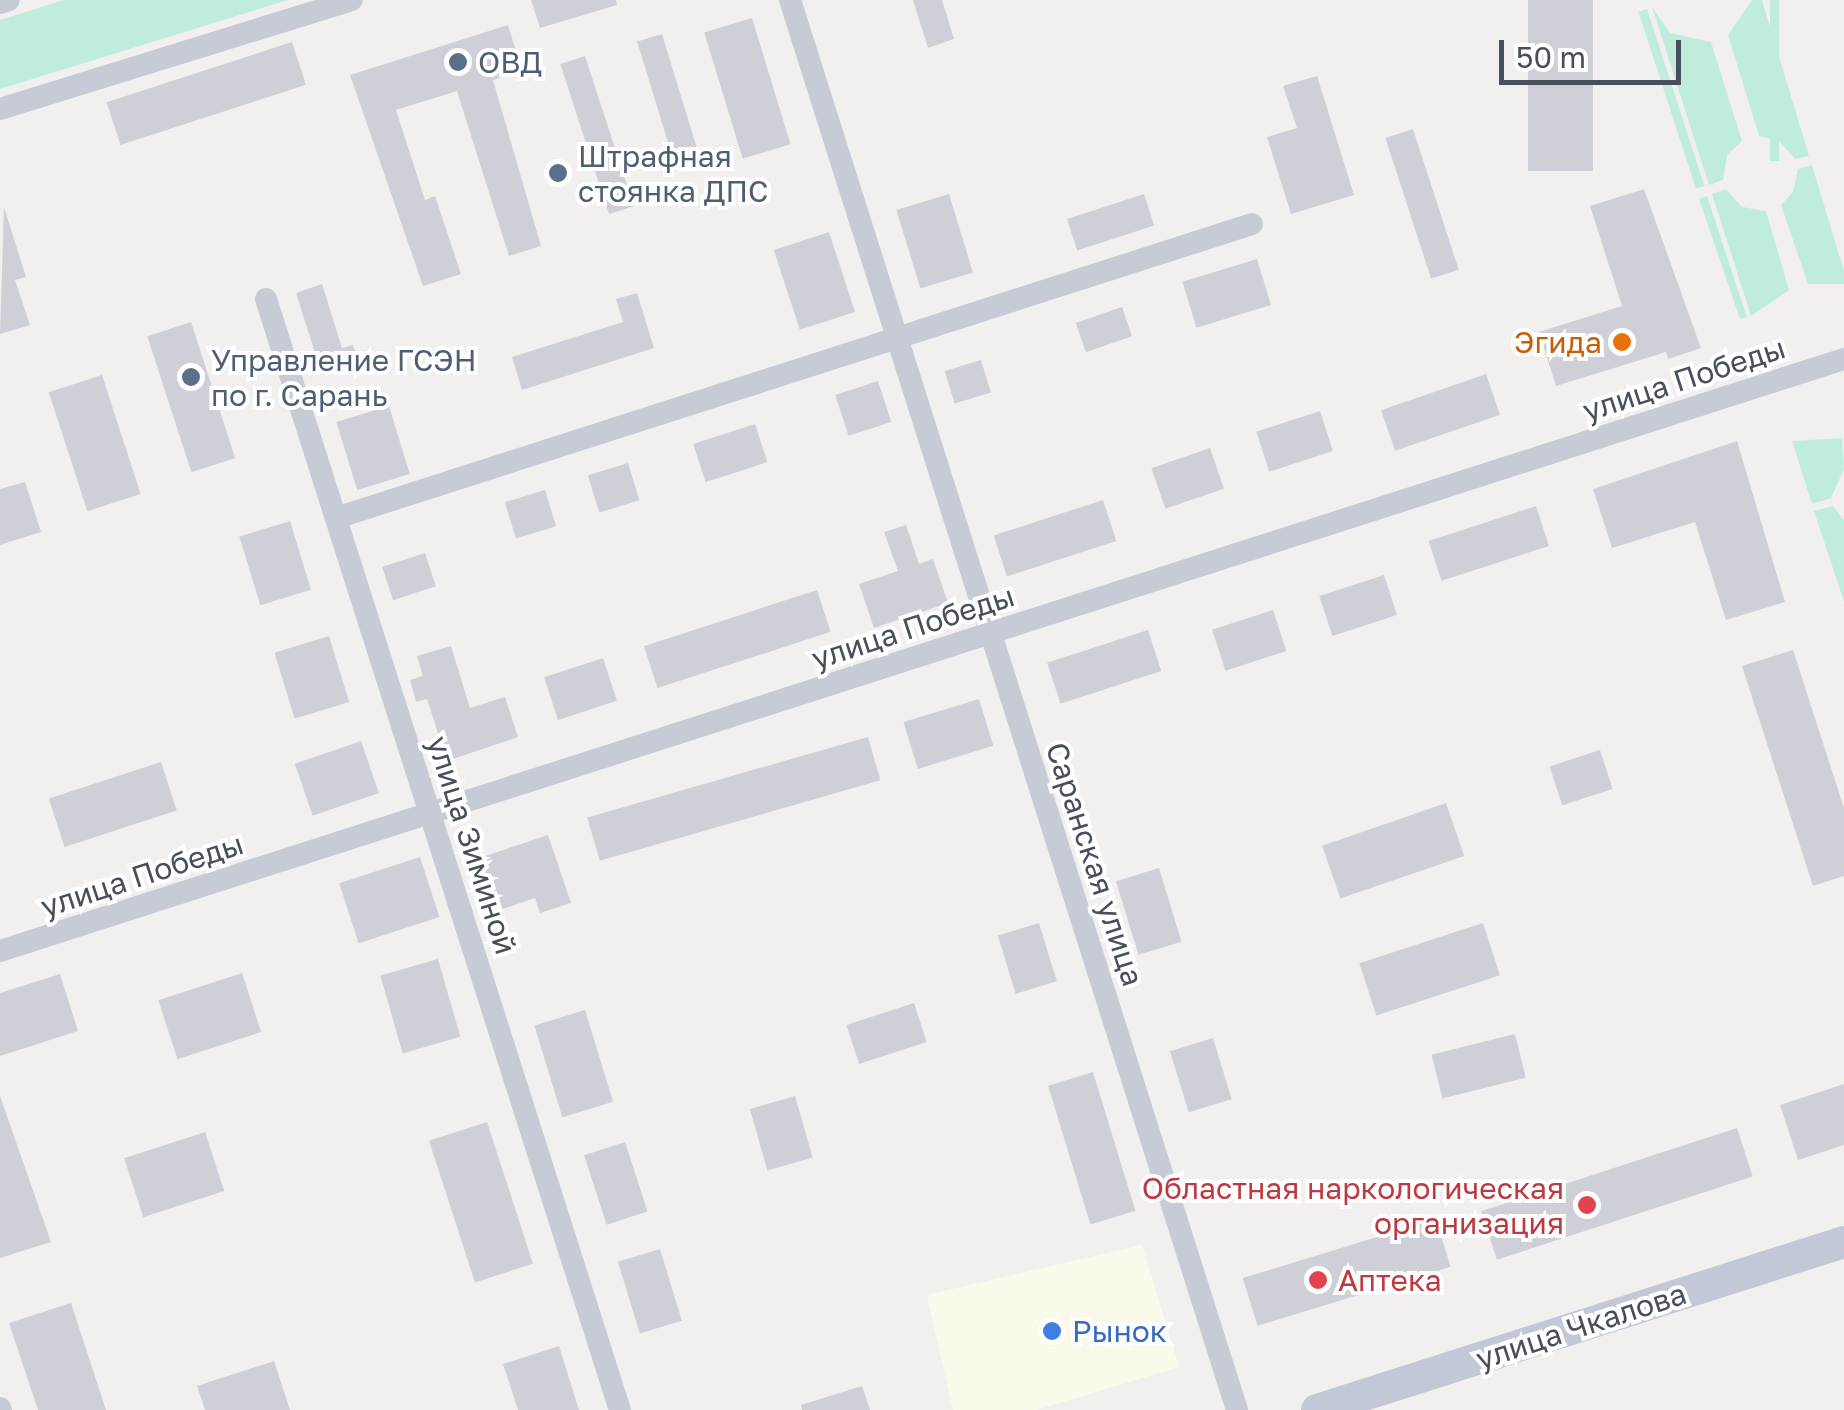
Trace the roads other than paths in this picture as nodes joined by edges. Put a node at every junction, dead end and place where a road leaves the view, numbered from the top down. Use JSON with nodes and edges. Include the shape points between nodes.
{"nodes":[{"id":1,"x":9,"y":0,"type":"edge"},
{"id":2,"x":352,"y":0,"type":"edge"},
{"id":3,"x":790,"y":0,"type":"edge"},
{"id":4,"x":0,"y":3,"type":"edge"},
{"id":5,"x":0,"y":109,"type":"edge"},
{"id":6,"x":1252,"y":224,"type":"dead end"},
{"id":7,"x":266,"y":299,"type":"dead end"},
{"id":8,"x":896,"y":336,"type":"junction"},
{"id":9,"x":1844,"y":359,"type":"edge"},
{"id":10,"x":336,"y":518,"type":"junction"},
{"id":11,"x":991,"y":633,"type":"junction"},
{"id":12,"x":430,"y":814,"type":"junction"},
{"id":13,"x":0,"y":951,"type":"edge"},
{"id":14,"x":1844,"y":1242,"type":"edge"},
{"id":15,"x":620,"y":1410,"type":"edge"},
{"id":16,"x":1236,"y":1410,"type":"edge"},
{"id":17,"x":1318,"y":1410,"type":"edge"}],
"edges":[{"from":1,"to":4,"type":"street"},
{"from":2,"to":5,"type":"street"},
{"from":3,"to":8,"type":"street","name":"Саранская улица"},
{"from":6,"to":8,"type":"street"},
{"from":7,"to":10,"type":"street","name":"улица Зиминой"},
{"from":8,"to":10,"type":"street"},
{"from":8,"to":11,"type":"street","name":"Саранская улица"},
{"from":9,"to":11,"type":"street","name":"улица Победы"},
{"from":10,"to":12,"type":"street","name":"улица Зиминой"},
{"from":11,"to":12,"type":"street","name":"улица Победы"},
{"from":11,"to":16,"type":"street","name":"Саранская улица"},
{"from":12,"to":13,"type":"street","name":"улица Победы"},
{"from":12,"to":15,"type":"street","name":"улица Зиминой"},
{"from":14,"to":17,"type":"main road","name":"улица Чкалова"}]}
